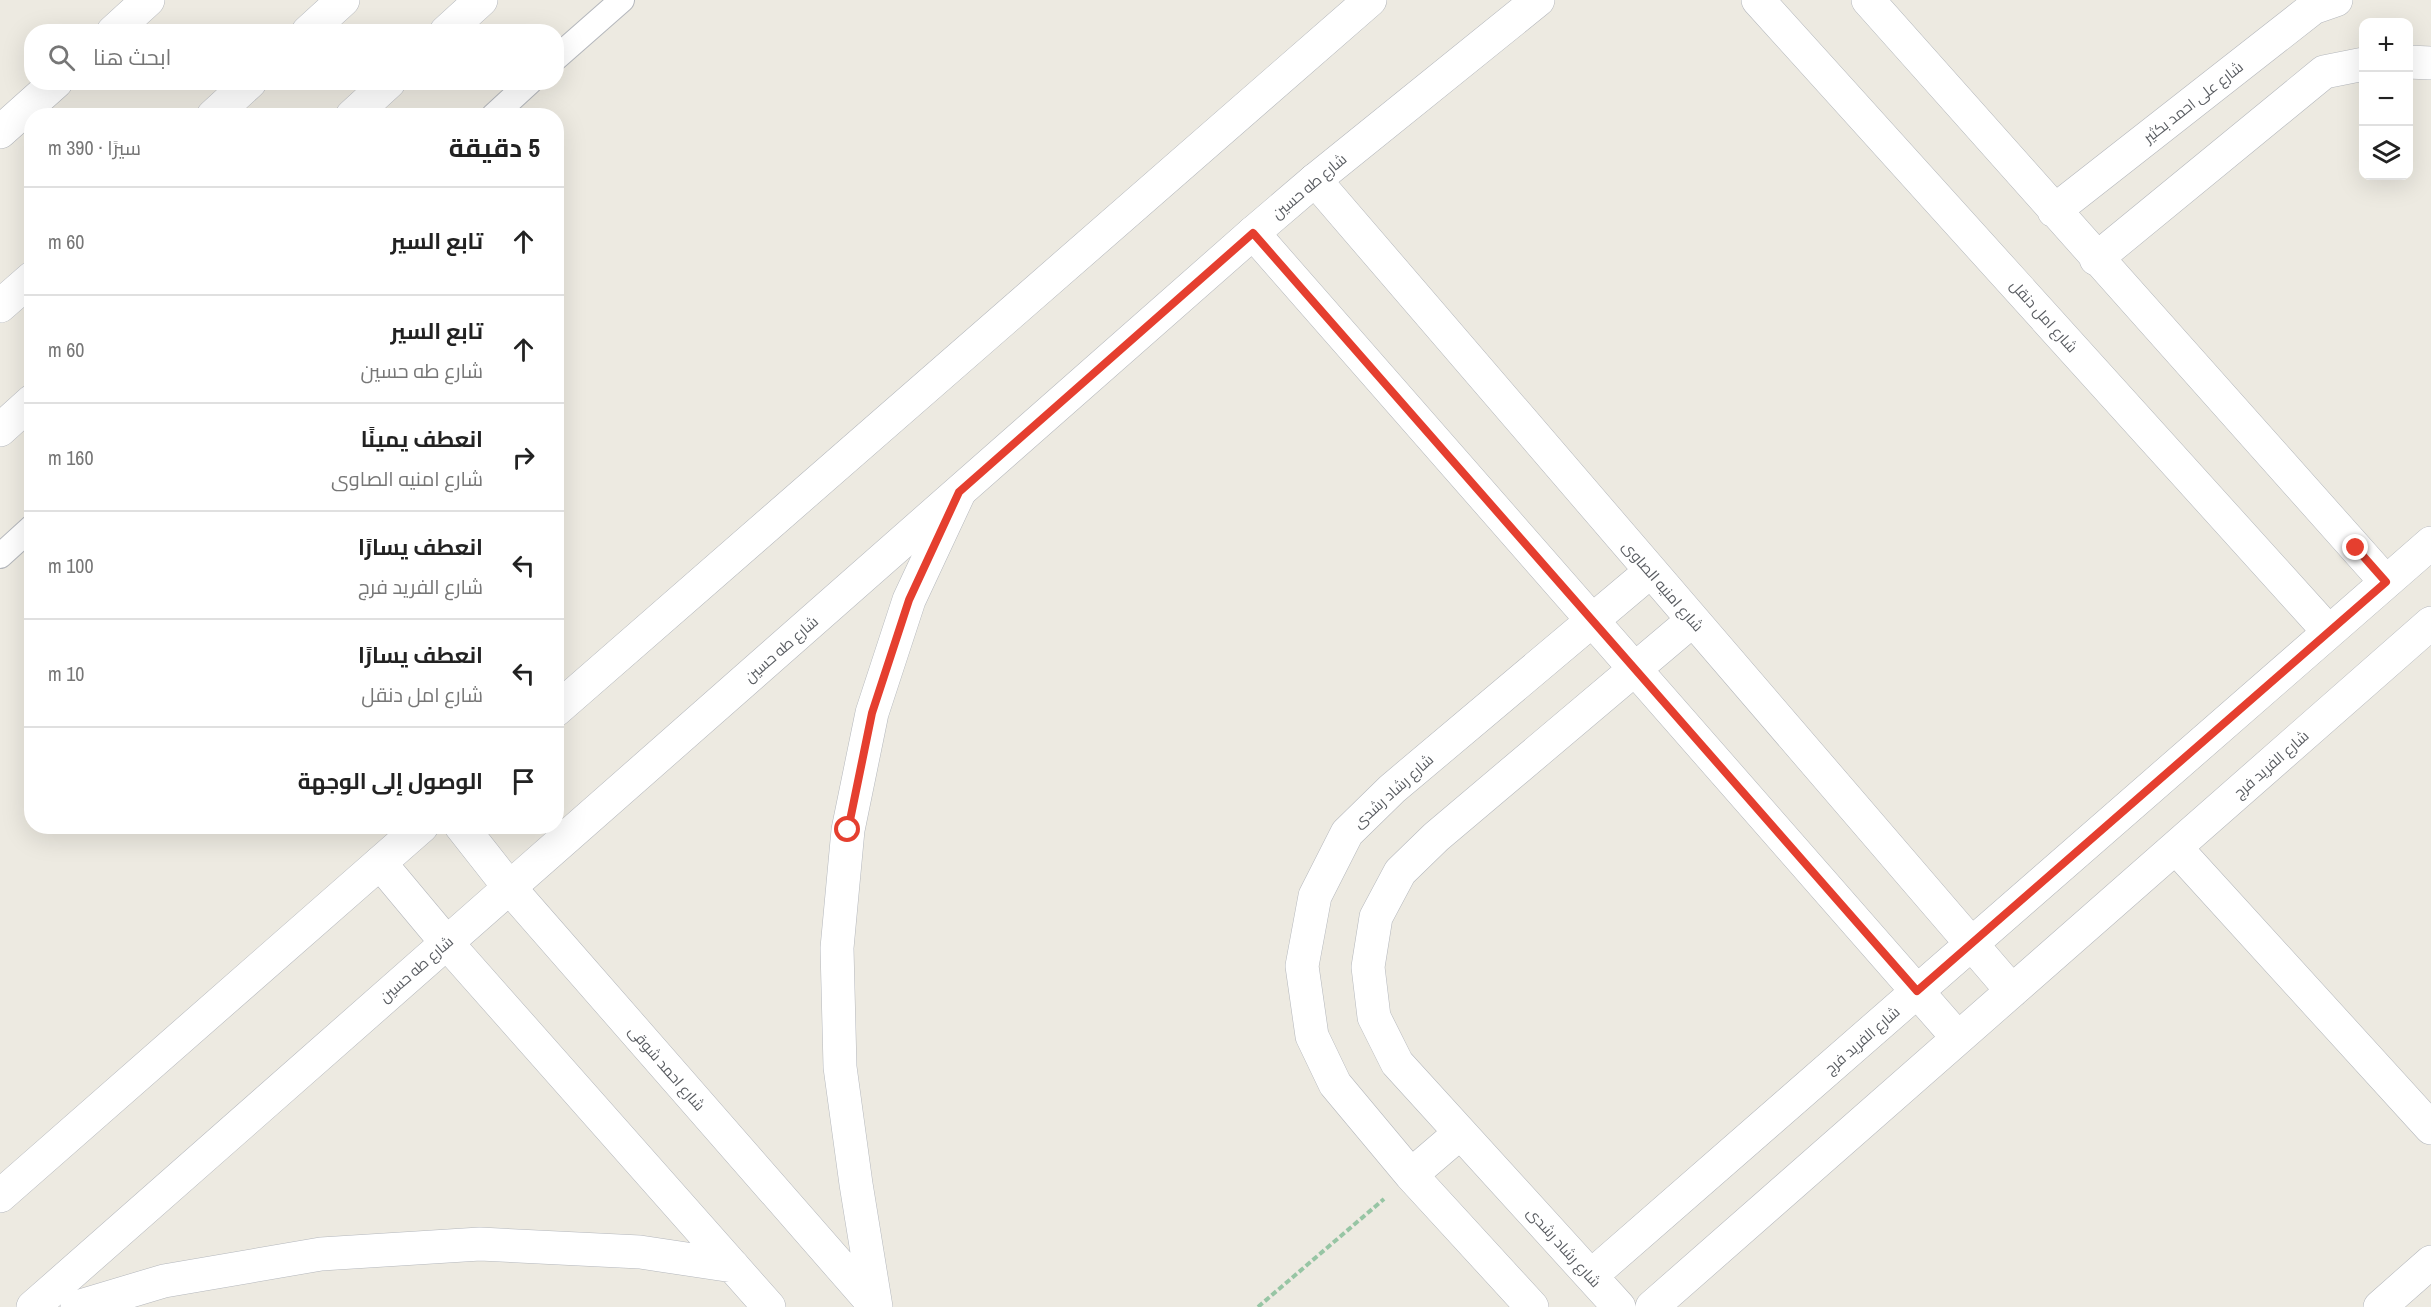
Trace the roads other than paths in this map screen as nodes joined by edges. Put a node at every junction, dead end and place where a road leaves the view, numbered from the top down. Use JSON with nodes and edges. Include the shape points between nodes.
{"nodes":[{"id":1,"x":148,"y":0,"type":"edge"},
{"id":2,"x":343,"y":0,"type":"edge"},
{"id":3,"x":481,"y":0,"type":"edge"},
{"id":4,"x":622,"y":0,"type":"edge"},
{"id":5,"x":1370,"y":0,"type":"edge"},
{"id":6,"x":1538,"y":0,"type":"edge"},
{"id":7,"x":1758,"y":0,"type":"edge"},
{"id":8,"x":1868,"y":0,"type":"edge"},
{"id":9,"x":2336,"y":0,"type":"edge"},
{"id":10,"x":122,"y":24,"type":"edge"},
{"id":11,"x":317,"y":24,"type":"edge"},
{"id":12,"x":455,"y":24,"type":"edge"},
{"id":13,"x":564,"y":51,"type":"edge"},
{"id":14,"x":2413,"y":62,"type":"edge"},
{"id":15,"x":2431,"y":63,"type":"edge"},
{"id":16,"x":2359,"y":65,"type":"edge"},
{"id":17,"x":47,"y":90,"type":"edge"},
{"id":18,"x":241,"y":90,"type":"edge"},
{"id":19,"x":380,"y":90,"type":"edge"},
{"id":20,"x":521,"y":90,"type":"edge"},
{"id":21,"x":27,"y":108,"type":"edge"},
{"id":22,"x":222,"y":108,"type":"edge"},
{"id":23,"x":361,"y":108,"type":"edge"},
{"id":24,"x":502,"y":108,"type":"edge"},
{"id":25,"x":24,"y":111,"type":"edge"},
{"id":26,"x":0,"y":132,"type":"edge"},
{"id":27,"x":1315,"y":180,"type":"junction"},
{"id":28,"x":2054,"y":211,"type":"junction"},
{"id":29,"x":1253,"y":233,"type":"junction"},
{"id":30,"x":2096,"y":259,"type":"junction"},
{"id":31,"x":24,"y":285,"type":"edge"},
{"id":32,"x":0,"y":306,"type":"edge"},
{"id":33,"x":24,"y":408,"type":"edge"},
{"id":34,"x":0,"y":430,"type":"edge"},
{"id":35,"x":959,"y":492,"type":"junction"},
{"id":36,"x":24,"y":534,"type":"edge"},
{"id":37,"x":2431,"y":543,"type":"edge"},
{"id":38,"x":0,"y":555,"type":"edge"},
{"id":39,"x":1651,"y":572,"type":"junction"},
{"id":40,"x":2386,"y":582,"type":"junction"},
{"id":41,"x":1593,"y":620,"type":"junction"},
{"id":42,"x":1693,"y":620,"type":"junction"},
{"id":43,"x":2431,"y":624,"type":"edge"},
{"id":44,"x":2329,"y":632,"type":"junction"},
{"id":45,"x":1635,"y":669,"type":"junction"},
{"id":46,"x":564,"y":703,"type":"edge"},
{"id":47,"x":413,"y":834,"type":"edge"},
{"id":48,"x":467,"y":834,"type":"edge"},
{"id":49,"x":2176,"y":848,"type":"junction"},
{"id":50,"x":380,"y":863,"type":"junction"},
{"id":51,"x":509,"y":887,"type":"junction"},
{"id":52,"x":446,"y":942,"type":"junction"},
{"id":53,"x":1971,"y":944,"type":"junction"},
{"id":54,"x":1917,"y":991,"type":"junction"},
{"id":55,"x":2012,"y":992,"type":"junction"},
{"id":56,"x":1958,"y":1038,"type":"junction"},
{"id":57,"x":2431,"y":1128,"type":"edge"},
{"id":58,"x":1460,"y":1133,"type":"junction"},
{"id":59,"x":1412,"y":1174,"type":"junction"},
{"id":60,"x":0,"y":1196,"type":"edge"},
{"id":61,"x":2431,"y":1262,"type":"edge"},
{"id":62,"x":733,"y":1266,"type":"junction"},
{"id":63,"x":1591,"y":1276,"type":"junction"},
{"id":64,"x":33,"y":1307,"type":"edge"},
{"id":65,"x":77,"y":1307,"type":"edge"},
{"id":66,"x":769,"y":1307,"type":"edge"},
{"id":67,"x":876,"y":1307,"type":"edge"},
{"id":68,"x":1532,"y":1307,"type":"edge"},
{"id":69,"x":1620,"y":1307,"type":"edge"},
{"id":70,"x":1652,"y":1307,"type":"edge"},
{"id":71,"x":2380,"y":1307,"type":"edge"}],
"edges":[{"from":1,"to":10,"type":"street"},
{"from":2,"to":11,"type":"street"},
{"from":3,"to":12,"type":"street"},
{"from":4,"to":13,"type":"lane"},
{"from":5,"to":46,"type":"street"},
{"from":6,"to":27,"type":"street","name":"شارع طه حسين"},
{"from":7,"to":44,"type":"street","name":"شارع امل دنقل"},
{"from":8,"to":28,"type":"street"},
{"from":9,"to":28,"type":"street","name":"شارع على احمد بكثير","via":[[2313,8]]},
{"from":14,"to":15,"type":"street"},
{"from":16,"to":30,"type":"street","via":[[2324,72]]},
{"from":17,"to":21,"type":"street"},
{"from":18,"to":22,"type":"street"},
{"from":19,"to":23,"type":"street"},
{"from":20,"to":24,"type":"lane"},
{"from":25,"to":26,"type":"street"},
{"from":27,"to":29,"type":"street","name":"شارع طه حسين"},
{"from":27,"to":39,"type":"street","name":"شارع امنيه الصاوى"},
{"from":28,"to":30,"type":"street"},
{"from":29,"to":35,"type":"street","name":"شارع طه حسين"},
{"from":29,"to":41,"type":"street"},
{"from":30,"to":40,"type":"street"},
{"from":31,"to":32,"type":"street"},
{"from":33,"to":34,"type":"street"},
{"from":35,"to":51,"type":"street","name":"شارع طه حسين"},
{"from":35,"to":67,"type":"street","via":[[905,612],[872,713],[848,830],[837,948],[840,1067]]},
{"from":36,"to":38,"type":"lane"},
{"from":37,"to":40,"type":"street","name":"شارع الفريد فرج"},
{"from":39,"to":41,"type":"street","name":"شارع رشاد رشدى"},
{"from":39,"to":42,"type":"street","name":"شارع امنيه الصاوى"},
{"from":40,"to":44,"type":"street","name":"شارع الفريد فرج"},
{"from":41,"to":45,"type":"street"},
{"from":41,"to":59,"type":"street","name":"شارع رشاد رشدى","via":[[1377,803],[1347,833],[1315,896],[1302,966],[1312,1036],[1335,1084]]},
{"from":42,"to":45,"type":"street","name":"شارع رشاد رشدى"},
{"from":42,"to":53,"type":"street","name":"شارع امنيه الصاوى"},
{"from":43,"to":49,"type":"street","name":"شارع الفريد فرج"},
{"from":44,"to":53,"type":"street","name":"شارع الفريد فرج"},
{"from":45,"to":54,"type":"street"},
{"from":45,"to":58,"type":"street","name":"شارع رشاد رشدى","via":[[1436,837],[1400,872],[1376,917],[1368,967],[1374,1017],[1397,1063]]},
{"from":47,"to":50,"type":"street"},
{"from":48,"to":51,"type":"street","name":"شارع احمد شوقى"},
{"from":49,"to":55,"type":"street","name":"شارع الفريد فرج"},
{"from":49,"to":57,"type":"street"},
{"from":50,"to":52,"type":"street"},
{"from":50,"to":60,"type":"street"},
{"from":51,"to":52,"type":"street","name":"شارع طه حسين"},
{"from":51,"to":67,"type":"street","name":"شارع احمد شوقى"},
{"from":52,"to":62,"type":"street"},
{"from":52,"to":64,"type":"street","name":"شارع طه حسين"},
{"from":53,"to":54,"type":"street","name":"شارع الفريد فرج"},
{"from":53,"to":55,"type":"street","name":"شارع امنيه الصاوى"},
{"from":54,"to":56,"type":"street"},
{"from":54,"to":63,"type":"street","name":"شارع الفريد فرج"},
{"from":55,"to":56,"type":"street","name":"شارع الفريد فرج"},
{"from":56,"to":70,"type":"street","name":"شارع الفريد فرج"},
{"from":58,"to":59,"type":"street"},
{"from":58,"to":63,"type":"street","name":"شارع رشاد رشدى"},
{"from":59,"to":68,"type":"street","name":"شارع رشاد رشدى"},
{"from":61,"to":71,"type":"street"},
{"from":62,"to":65,"type":"street","via":[[640,1252],[480,1244],[321,1254],[164,1281]]},
{"from":62,"to":66,"type":"street"},
{"from":63,"to":69,"type":"street","name":"شارع رشاد رشدى"}]}
